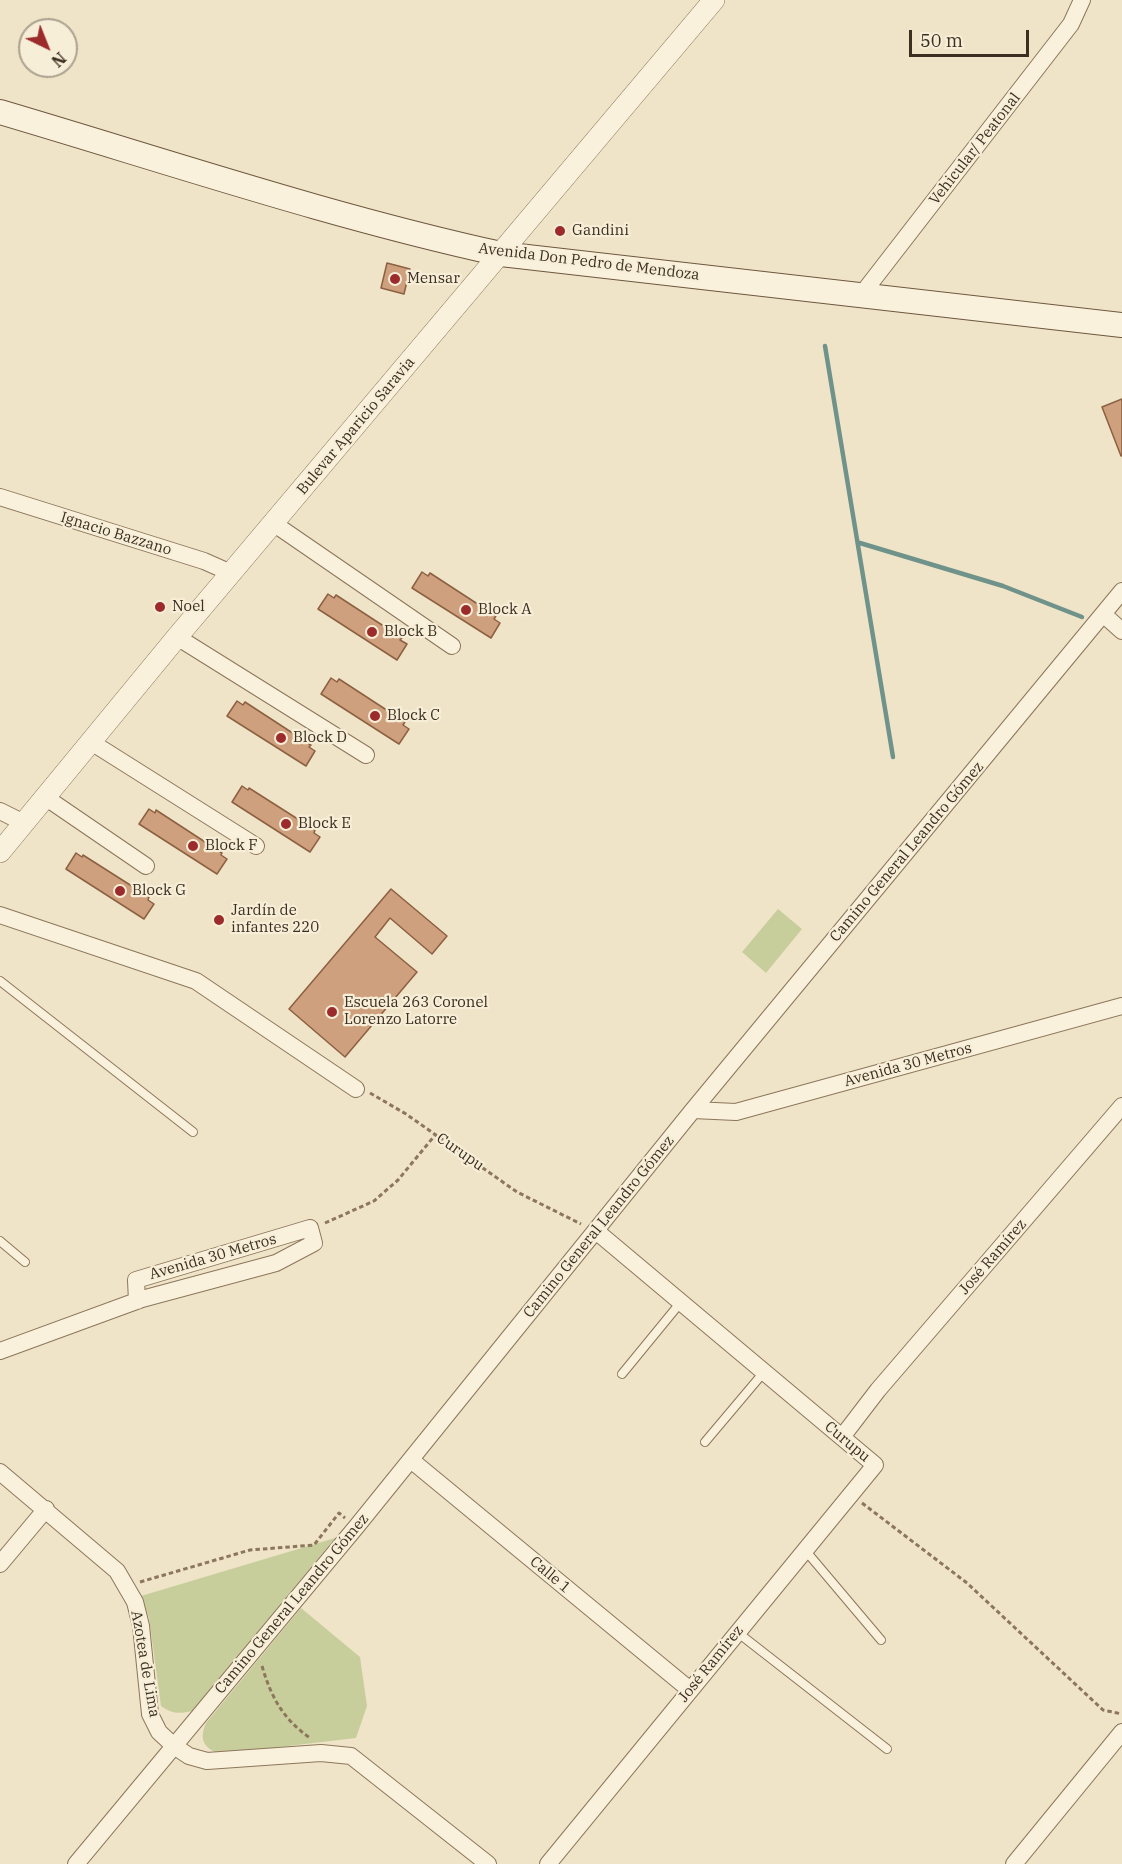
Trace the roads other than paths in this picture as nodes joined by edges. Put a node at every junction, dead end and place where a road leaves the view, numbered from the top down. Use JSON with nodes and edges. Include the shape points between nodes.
{"nodes":[{"id":1,"x":714,"y":0,"type":"edge"},
{"id":2,"x":1082,"y":0,"type":"edge"},
{"id":3,"x":0,"y":112,"type":"edge"},
{"id":4,"x":501,"y":254,"type":"junction"},
{"id":5,"x":862,"y":294,"type":"junction"},
{"id":6,"x":1122,"y":325,"type":"edge"},
{"id":7,"x":0,"y":497,"type":"edge"},
{"id":8,"x":273,"y":523,"type":"junction"},
{"id":9,"x":231,"y":573,"type":"junction"},
{"id":10,"x":1122,"y":591,"type":"edge"},
{"id":11,"x":1103,"y":614,"type":"junction"},
{"id":12,"x":1122,"y":631,"type":"edge"},
{"id":13,"x":177,"y":636,"type":"junction"},
{"id":14,"x":452,"y":646,"type":"dead end"},
{"id":15,"x":91,"y":742,"type":"junction"},
{"id":16,"x":366,"y":755,"type":"dead end"},
{"id":17,"x":45,"y":797,"type":"junction"},
{"id":18,"x":0,"y":811,"type":"edge"},
{"id":19,"x":24,"y":823,"type":"junction"},
{"id":20,"x":256,"y":846,"type":"dead end"},
{"id":21,"x":0,"y":852,"type":"edge"},
{"id":22,"x":146,"y":866,"type":"dead end"},
{"id":23,"x":0,"y":915,"type":"edge"},
{"id":24,"x":0,"y":981,"type":"edge"},
{"id":25,"x":1122,"y":1006,"type":"edge"},
{"id":26,"x":357,"y":1089,"type":"road end"},
{"id":27,"x":1122,"y":1106,"type":"edge"},
{"id":28,"x":693,"y":1110,"type":"junction"},
{"id":29,"x":193,"y":1132,"type":"dead end"},
{"id":30,"x":596,"y":1231,"type":"junction"},
{"id":31,"x":0,"y":1241,"type":"edge"},
{"id":32,"x":25,"y":1262,"type":"dead end"},
{"id":33,"x":137,"y":1300,"type":"junction"},
{"id":34,"x":681,"y":1302,"type":"junction"},
{"id":35,"x":0,"y":1351,"type":"edge"},
{"id":36,"x":764,"y":1372,"type":"junction"},
{"id":37,"x":622,"y":1374,"type":"dead end"},
{"id":38,"x":842,"y":1437,"type":"junction"},
{"id":39,"x":705,"y":1442,"type":"dead end"},
{"id":40,"x":411,"y":1460,"type":"junction"},
{"id":41,"x":875,"y":1465,"type":"joint"},
{"id":42,"x":0,"y":1472,"type":"edge"},
{"id":43,"x":46,"y":1509,"type":"junction"},
{"id":44,"x":805,"y":1550,"type":"junction"},
{"id":45,"x":0,"y":1564,"type":"edge"},
{"id":46,"x":737,"y":1632,"type":"junction"},
{"id":47,"x":881,"y":1640,"type":"dead end"},
{"id":48,"x":690,"y":1690,"type":"junction"},
{"id":49,"x":1122,"y":1732,"type":"edge"},
{"id":50,"x":174,"y":1746,"type":"junction"},
{"id":51,"x":887,"y":1749,"type":"dead end"},
{"id":52,"x":76,"y":1864,"type":"edge"},
{"id":53,"x":488,"y":1864,"type":"edge"},
{"id":54,"x":548,"y":1864,"type":"edge"},
{"id":55,"x":1014,"y":1864,"type":"edge"}],
"edges":[{"from":1,"to":4,"type":"street","name":"Bulevar Aparicio Saravia"},
{"from":2,"to":5,"type":"street","name":"Vehicular/ Peatonal","via":[[1071,24]]},
{"from":3,"to":4,"type":"main road","name":"Avenida Don Pedro de Mendoza","via":[[338,212]]},
{"from":4,"to":5,"type":"main road","name":"Avenida Don Pedro de Mendoza"},
{"from":4,"to":8,"type":"street","name":"Bulevar Aparicio Saravia"},
{"from":5,"to":6,"type":"main road","name":"Avenida Don Pedro de Mendoza"},
{"from":7,"to":9,"type":"street","name":"Ignacio Bazzano"},
{"from":8,"to":9,"type":"street","name":"Bulevar Aparicio Saravia"},
{"from":8,"to":14,"type":"street"},
{"from":9,"to":13,"type":"street","name":"Bulevar Aparicio Saravia"},
{"from":10,"to":11,"type":"street","name":"Camino General Leandro Gómez"},
{"from":11,"to":12,"type":"street"},
{"from":11,"to":28,"type":"street","name":"Camino General Leandro Gómez"},
{"from":13,"to":15,"type":"street","name":"Bulevar Aparicio Saravia"},
{"from":13,"to":16,"type":"street"},
{"from":15,"to":17,"type":"street","name":"Bulevar Aparicio Saravia"},
{"from":15,"to":20,"type":"street"},
{"from":17,"to":19,"type":"street","name":"Bulevar Aparicio Saravia"},
{"from":17,"to":22,"type":"street"},
{"from":18,"to":19,"type":"street"},
{"from":19,"to":21,"type":"street","name":"Bulevar Aparicio Saravia"},
{"from":23,"to":26,"type":"street","via":[[196,981]]},
{"from":24,"to":29,"type":"lane"},
{"from":25,"to":28,"type":"street","name":"Avenida 30 Metros","via":[[736,1112]]},
{"from":27,"to":38,"type":"street","name":"José Ramírez"},
{"from":28,"to":30,"type":"street","name":"Camino General Leandro Gómez"},
{"from":30,"to":34,"type":"street","name":"Curupu"},
{"from":30,"to":40,"type":"street","name":"Camino General Leandro Gómez"},
{"from":31,"to":32,"type":"lane"},
{"from":33,"to":33,"type":"street","name":"Avenida 30 Metros","via":[[276,1263],[314,1244],[310,1228],[136,1280]]},
{"from":33,"to":35,"type":"street","name":"Avenida 30 Metros"},
{"from":34,"to":36,"type":"street","name":"Curupu"},
{"from":34,"to":37,"type":"lane"},
{"from":36,"to":38,"type":"street","name":"Curupu"},
{"from":36,"to":39,"type":"lane"},
{"from":38,"to":41,"type":"street","name":"Curupu"},
{"from":40,"to":48,"type":"street","name":"Calle 1"},
{"from":40,"to":50,"type":"street","name":"Camino General Leandro Gómez"},
{"from":41,"to":44,"type":"street","name":"José Ramírez"},
{"from":42,"to":43,"type":"street","name":"Azotea de Lima"},
{"from":43,"to":45,"type":"street"},
{"from":43,"to":50,"type":"street","name":"Azotea de Lima","via":[[103,1557],[127,1586],[141,1626],[150,1714],[159,1732]]},
{"from":44,"to":46,"type":"street","name":"José Ramírez"},
{"from":44,"to":47,"type":"lane"},
{"from":46,"to":48,"type":"street","name":"José Ramírez"},
{"from":46,"to":51,"type":"lane"},
{"from":48,"to":54,"type":"street","name":"José Ramírez"},
{"from":49,"to":55,"type":"street"},
{"from":50,"to":52,"type":"street","name":"Camino General Leandro Gómez"},
{"from":50,"to":53,"type":"street","name":"Azotea de Lima","via":[[207,1761],[340,1754],[360,1761]]}]}
